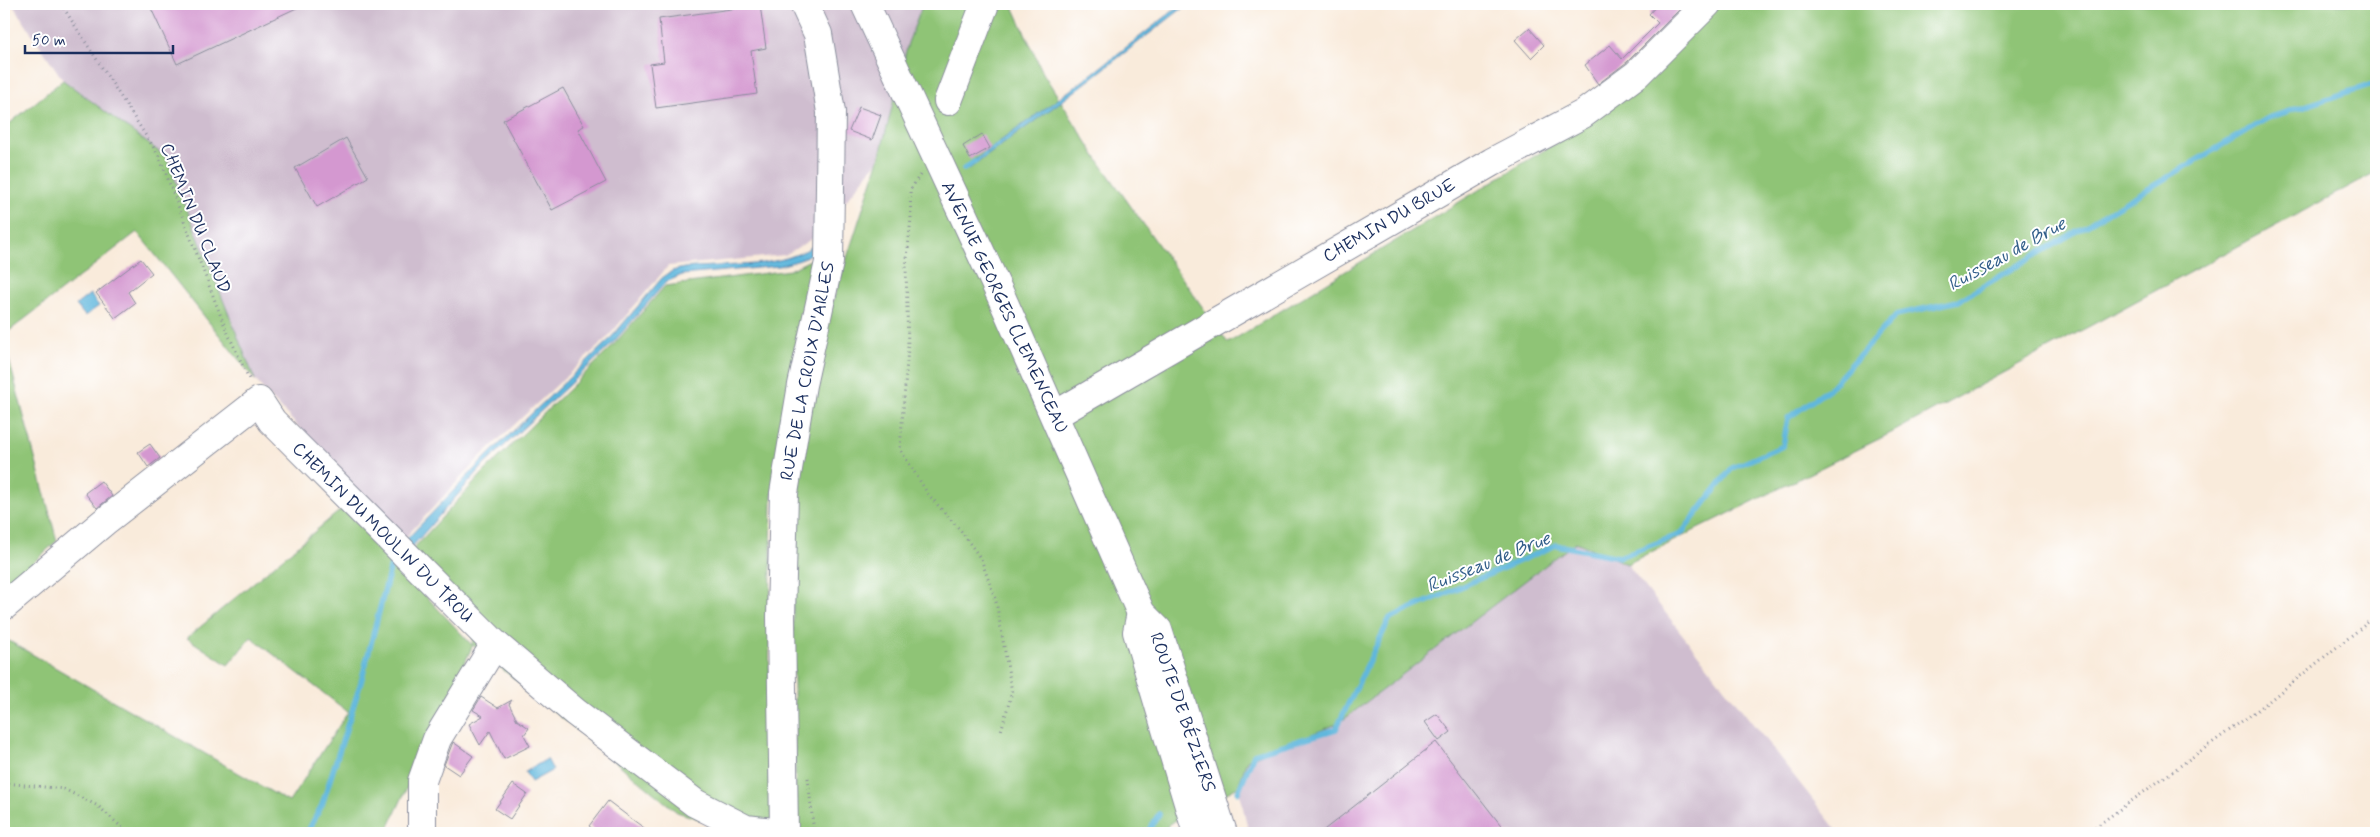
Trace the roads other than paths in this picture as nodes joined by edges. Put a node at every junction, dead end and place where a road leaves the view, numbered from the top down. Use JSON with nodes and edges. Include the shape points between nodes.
{"nodes":[{"id":1,"x":804,"y":4,"type":"edge"},
{"id":2,"x":865,"y":4,"type":"edge"},
{"id":3,"x":985,"y":4,"type":"edge"},
{"id":4,"x":1707,"y":4,"type":"edge"},
{"id":5,"x":948,"y":101,"type":"dead end"},
{"id":6,"x":1055,"y":415,"type":"junction"},
{"id":7,"x":4,"y":606,"type":"edge"},
{"id":8,"x":1141,"y":613,"type":"junction"},
{"id":9,"x":495,"y":644,"type":"junction"},
{"id":10,"x":422,"y":833,"type":"edge"},
{"id":11,"x":784,"y":833,"type":"edge"},
{"id":12,"x":1197,"y":833,"type":"edge"},
{"id":13,"x":1223,"y":833,"type":"edge"}],
"edges":[{"from":1,"to":11,"type":"street","name":"RUE DE LA CROIX D'ARLES","via":[[818,34],[832,112],[829,262],[802,385],[784,493],[781,617]]},
{"from":2,"to":6,"type":"street","name":"AVENUE GEORGES CLEMENCEAU"},
{"from":3,"to":5,"type":"street"},
{"from":4,"to":6,"type":"street","name":"CHEMIN DU BRUE","via":[[1638,74],[1583,114],[1492,162]]},
{"from":6,"to":8,"type":"street","name":"AVENUE GEORGES CLEMENCEAU"},
{"from":7,"to":9,"type":"street","name":"CHEMIN DU MOULIN DU TROU","via":[[104,522],[259,401],[272,421]]},
{"from":8,"to":12,"type":"street","name":"ROUTE DE BÉZIERS","via":[[1137,632]]},
{"from":8,"to":13,"type":"street","name":"ROUTE DE BÉZIERS","via":[[1158,630]]},
{"from":9,"to":10,"type":"street","via":[[437,739],[422,781]]},
{"from":9,"to":11,"type":"street","name":"CHEMIN DU MOULIN DU TROU","via":[[612,741],[694,803],[746,829]]}]}
